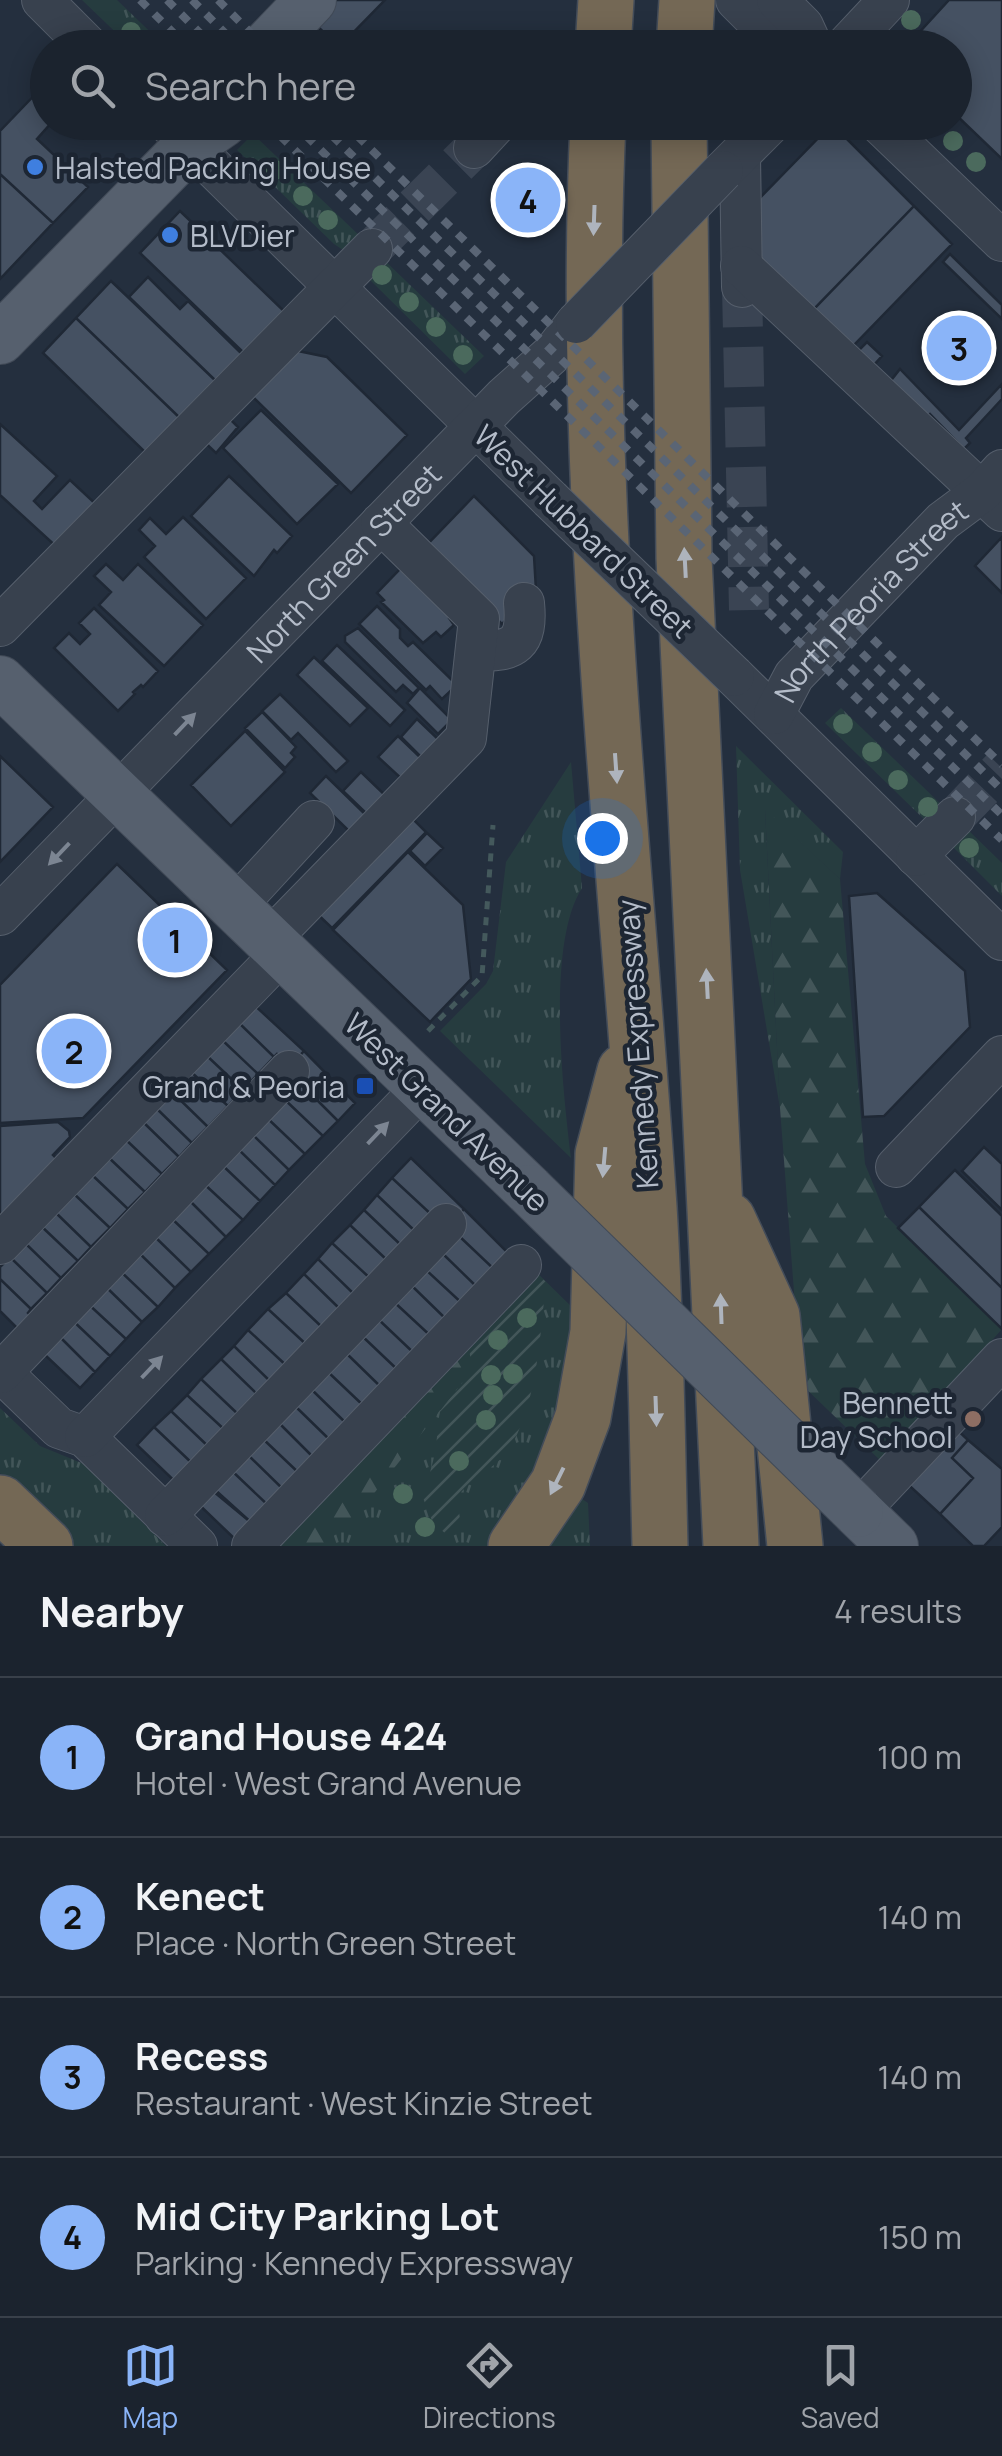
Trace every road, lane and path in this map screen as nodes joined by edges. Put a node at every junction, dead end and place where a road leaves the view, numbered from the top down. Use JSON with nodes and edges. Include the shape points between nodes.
{"nodes":[{"id":1,"x":42,"y":0,"type":"edge"},
{"id":2,"x":311,"y":0,"type":"edge"},
{"id":3,"x":342,"y":0,"type":"edge"},
{"id":4,"x":606,"y":0,"type":"edge"},
{"id":5,"x":687,"y":0,"type":"edge"},
{"id":6,"x":736,"y":0,"type":"edge"},
{"id":7,"x":777,"y":0,"type":"edge"},
{"id":8,"x":890,"y":0,"type":"edge"},
{"id":9,"x":72,"y":30,"type":"edge"},
{"id":10,"x":282,"y":30,"type":"edge"},
{"id":11,"x":313,"y":30,"type":"edge"},
{"id":12,"x":604,"y":30,"type":"edge"},
{"id":13,"x":685,"y":30,"type":"edge"},
{"id":14,"x":766,"y":30,"type":"edge"},
{"id":15,"x":806,"y":30,"type":"edge"},
{"id":16,"x":861,"y":30,"type":"edge"},
{"id":17,"x":184,"y":140,"type":"edge"},
{"id":18,"x":205,"y":140,"type":"edge"},
{"id":19,"x":597,"y":140,"type":"edge"},
{"id":20,"x":679,"y":140,"type":"edge"},
{"id":21,"x":754,"y":140,"type":"edge"},
{"id":22,"x":897,"y":140,"type":"edge"},
{"id":23,"x":731,"y":163,"type":"junction"},
{"id":24,"x":1002,"y":241,"type":"edge"},
{"id":25,"x":372,"y":248,"type":"tunnel mouth"},
{"id":26,"x":334,"y":287,"type":"junction"},
{"id":27,"x":0,"y":339,"type":"edge"},
{"id":28,"x":476,"y":427,"type":"junction"},
{"id":29,"x":996,"y":491,"type":"edge"},
{"id":30,"x":381,"y":524,"type":"junction"},
{"id":31,"x":524,"y":603,"type":"dead end"},
{"id":32,"x":0,"y":626,"type":"edge"},
{"id":33,"x":476,"y":650,"type":"junction"},
{"id":34,"x":0,"y":680,"type":"edge"},
{"id":35,"x":774,"y":714,"type":"junction"},
{"id":36,"x":117,"y":793,"type":"junction"},
{"id":37,"x":954,"y":817,"type":"tunnel mouth"},
{"id":38,"x":314,"y":822,"type":"dead end"},
{"id":39,"x":494,"y":825,"type":"dead end"},
{"id":40,"x":916,"y":856,"type":"junction"},
{"id":41,"x":0,"y":916,"type":"edge"},
{"id":42,"x":262,"y":933,"type":"junction"},
{"id":43,"x":1002,"y":940,"type":"edge"},
{"id":44,"x":428,"y":1032,"type":"dead end"},
{"id":45,"x":635,"y":1034,"type":"junction"},
{"id":46,"x":1002,"y":1056,"type":"edge"},
{"id":47,"x":289,"y":1071,"type":"dead end"},
{"id":48,"x":422,"y":1088,"type":"junction"},
{"id":49,"x":896,"y":1167,"type":"dead end"},
{"id":50,"x":717,"y":1196,"type":"junction"},
{"id":51,"x":446,"y":1224,"type":"dead end"},
{"id":52,"x":0,"y":1244,"type":"edge"},
{"id":53,"x":521,"y":1265,"type":"dead end"},
{"id":54,"x":1002,"y":1359,"type":"edge"},
{"id":55,"x":1,"y":1372,"type":"edge"},
{"id":56,"x":84,"y":1438,"type":"junction"},
{"id":57,"x":0,"y":1503,"type":"edge"},
{"id":58,"x":164,"y":1516,"type":"junction"},
{"id":59,"x":875,"y":1529,"type":"edge"},
{"id":60,"x":44,"y":1546,"type":"edge"},
{"id":61,"x":197,"y":1546,"type":"edge"},
{"id":62,"x":252,"y":1546,"type":"edge"},
{"id":63,"x":516,"y":1546,"type":"edge"},
{"id":64,"x":660,"y":1546,"type":"edge"},
{"id":65,"x":731,"y":1546,"type":"edge"},
{"id":66,"x":795,"y":1546,"type":"edge"}],
"edges":[{"from":1,"to":9,"type":"street"},
{"from":2,"to":10,"type":"main road"},
{"from":3,"to":11,"type":"main road"},
{"from":4,"to":12,"type":"highway"},
{"from":5,"to":13,"type":"highway"},
{"from":6,"to":14,"type":"street"},
{"from":7,"to":15,"type":"street"},
{"from":8,"to":16,"type":"street"},
{"from":17,"to":27,"type":"main road"},
{"from":18,"to":26,"type":"street","name":"West Hubbard Street"},
{"from":19,"to":45,"type":"highway","name":"Kennedy Expressway","one_way":true,"via":[[598,471]]},
{"from":50,"to":20,"type":"highway","one_way":true,"via":[[684,558]]},
{"from":21,"to":23,"type":"street","name":"North Green Street"},
{"from":22,"to":24,"type":"street"},
{"from":23,"to":28,"type":"street","name":"North Green Street","bridge":true},
{"from":23,"to":29,"type":"street","via":[[742,277]]},
{"from":25,"to":26,"type":"street"},
{"from":26,"to":28,"type":"street","name":"West Hubbard Street"},
{"from":26,"to":32,"type":"street"},
{"from":28,"to":30,"type":"street","name":"North Green Street"},
{"from":28,"to":35,"type":"street","name":"West Hubbard Street","bridge":true},
{"from":29,"to":35,"type":"street","name":"North Peoria Street","via":[[811,693]]},
{"from":30,"to":33,"type":"street","via":[[480,618]]},
{"from":36,"to":30,"type":"street","name":"North Green Street","one_way":true},
{"from":31,"to":33,"type":"street","via":[[520,639],[496,652]]},
{"from":33,"to":42,"type":"street","via":[[466,738]]},
{"from":34,"to":36,"type":"main road","name":"West Grand Avenue"},
{"from":35,"to":40,"type":"street","name":"West Hubbard Street"},
{"from":36,"to":41,"type":"street","name":"North Green Street","one_way":true},
{"from":36,"to":42,"type":"main road","name":"West Grand Avenue"},
{"from":37,"to":40,"type":"street"},
{"from":38,"to":42,"type":"street"},
{"from":39,"to":44,"type":"path","via":[[482,976]]},
{"from":40,"to":43,"type":"street","name":"West Hubbard Street"},
{"from":42,"to":48,"type":"main road","name":"West Grand Avenue"},
{"from":42,"to":52,"type":"street"},
{"from":45,"to":63,"type":"highway","one_way":true,"via":[[603,1154],[598,1332],[583,1417],[558,1484]]},
{"from":45,"to":64,"type":"highway","name":"Kennedy Expressway","one_way":true,"via":[[649,1210]]},
{"from":46,"to":49,"type":"street"},
{"from":47,"to":55,"type":"street"},
{"from":56,"to":48,"type":"street","one_way":true},
{"from":48,"to":59,"type":"main road","name":"West Grand Avenue","bridge":true},
{"from":65,"to":50,"type":"highway","one_way":true},
{"from":50,"to":66,"type":"highway","via":[[772,1316]]},
{"from":51,"to":58,"type":"street"},
{"from":53,"to":62,"type":"street"},
{"from":54,"to":59,"type":"street"},
{"from":55,"to":56,"type":"street","via":[[59,1428]]},
{"from":56,"to":58,"type":"street"},
{"from":57,"to":60,"type":"highway"},
{"from":58,"to":61,"type":"street"}]}
